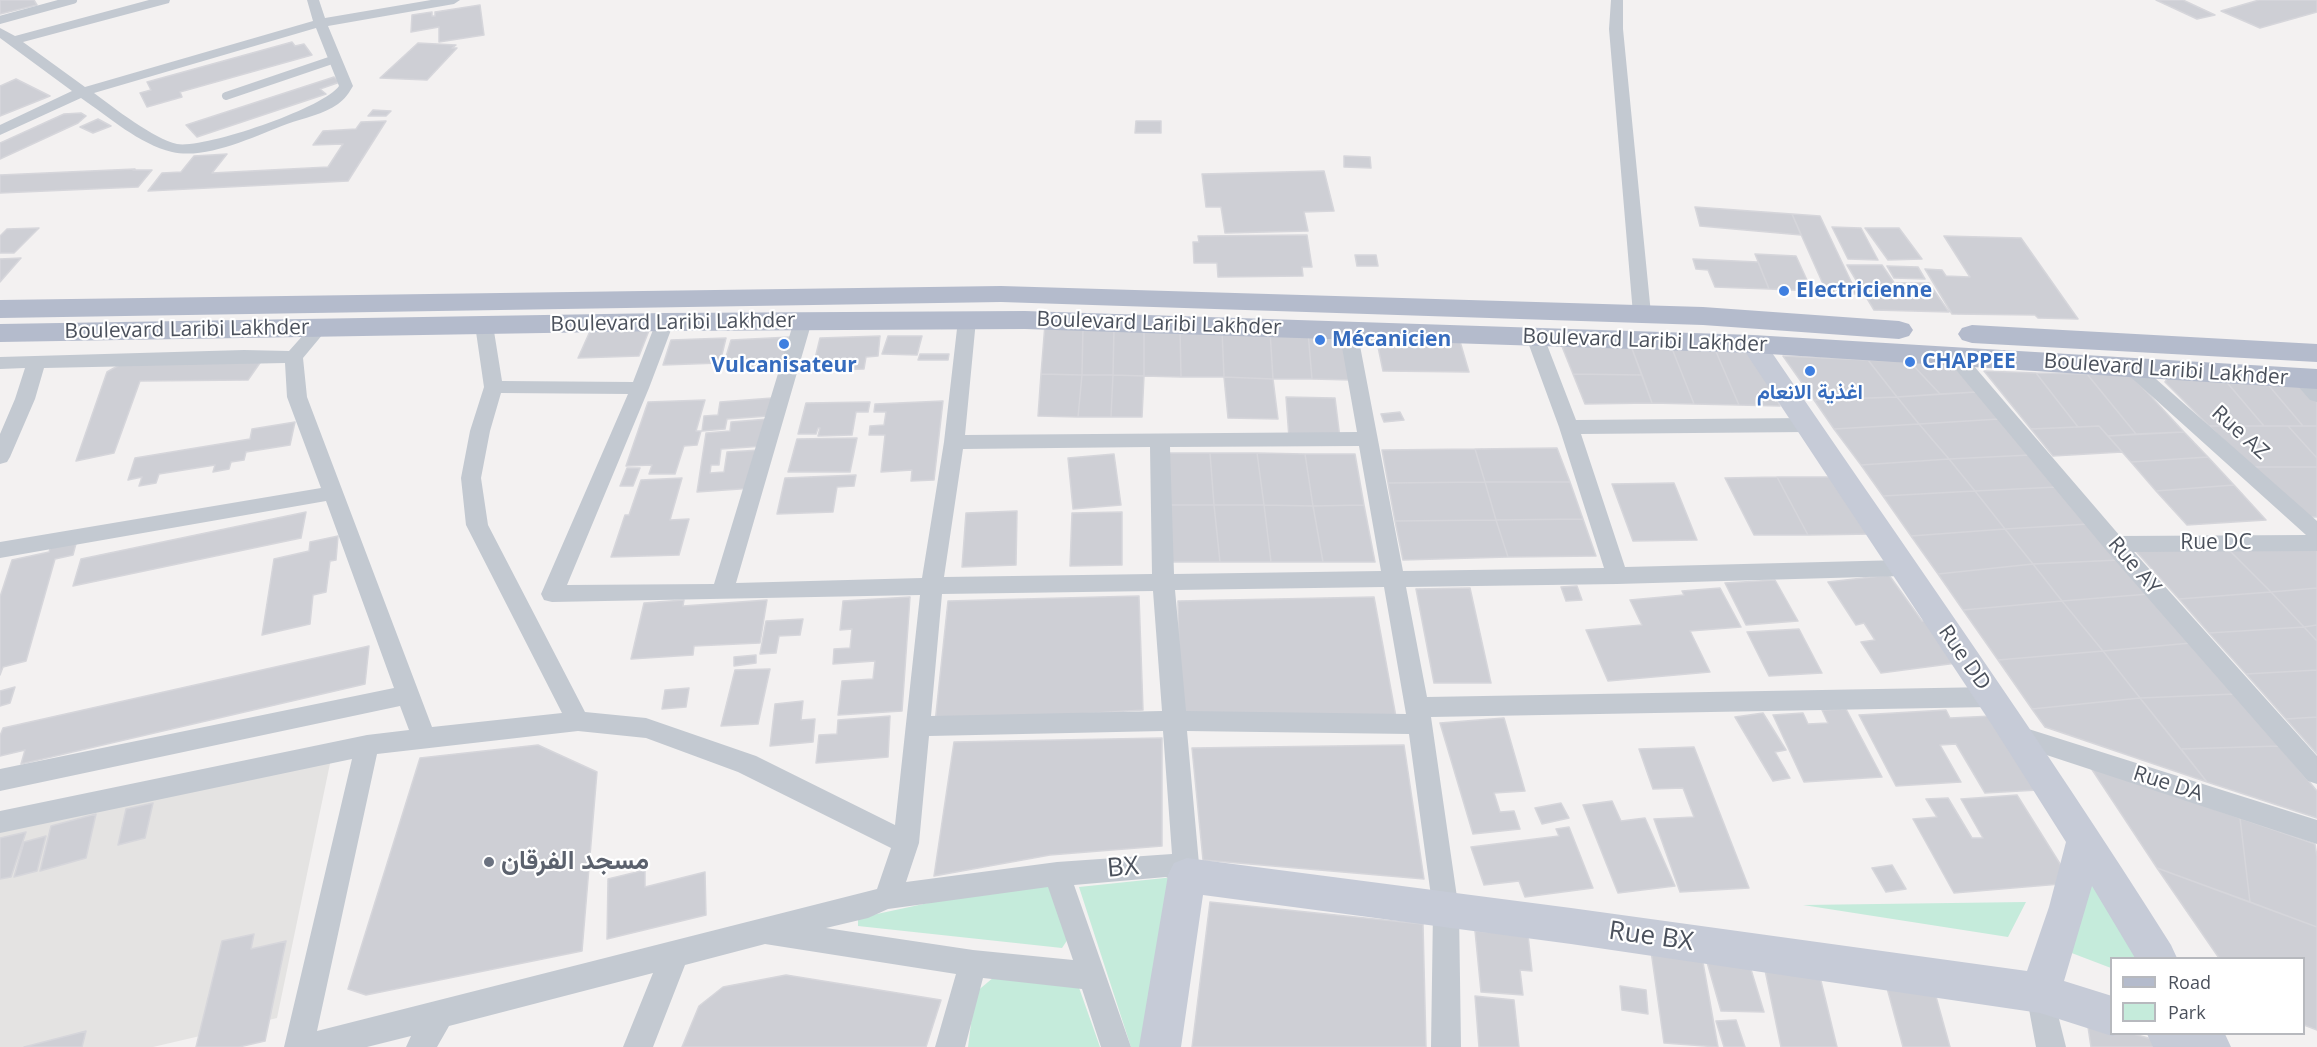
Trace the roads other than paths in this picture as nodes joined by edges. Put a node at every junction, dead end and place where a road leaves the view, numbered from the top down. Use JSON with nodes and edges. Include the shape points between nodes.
{"nodes":[{"id":1,"x":73,"y":0,"type":"edge"},
{"id":2,"x":164,"y":0,"type":"edge"},
{"id":3,"x":313,"y":0,"type":"edge"},
{"id":4,"x":454,"y":0,"type":"edge"},
{"id":5,"x":1617,"y":0,"type":"edge"},
{"id":6,"x":0,"y":20,"type":"edge"},
{"id":7,"x":320,"y":23,"type":"junction"},
{"id":8,"x":0,"y":32,"type":"edge"},
{"id":9,"x":13,"y":41,"type":"junction"},
{"id":10,"x":335,"y":59,"type":"junction"},
{"id":11,"x":80,"y":93,"type":"junction"},
{"id":12,"x":226,"y":96,"type":"dead end"},
{"id":13,"x":0,"y":131,"type":"edge"},
{"id":14,"x":0,"y":309,"type":"edge"},
{"id":15,"x":1642,"y":314,"type":"junction"},
{"id":16,"x":967,"y":320,"type":"junction"},
{"id":17,"x":803,"y":321,"type":"junction"},
{"id":18,"x":665,"y":322,"type":"junction"},
{"id":19,"x":484,"y":325,"type":"junction"},
{"id":20,"x":319,"y":328,"type":"junction"},
{"id":21,"x":1348,"y":330,"type":"junction"},
{"id":22,"x":1746,"y":332,"type":"junction"},
{"id":23,"x":0,"y":333,"type":"edge"},
{"id":24,"x":1535,"y":337,"type":"junction"},
{"id":25,"x":2317,"y":353,"type":"edge"},
{"id":26,"x":1954,"y":355,"type":"junction"},
{"id":27,"x":294,"y":357,"type":"junction"},
{"id":28,"x":0,"y":363,"type":"edge"},
{"id":29,"x":36,"y":363,"type":"junction"},
{"id":30,"x":2132,"y":368,"type":"junction"},
{"id":31,"x":2311,"y":384,"type":"edge"},
{"id":32,"x":493,"y":387,"type":"junction"},
{"id":33,"x":640,"y":388,"type":"junction"},
{"id":34,"x":1806,"y":425,"type":"junction"},
{"id":35,"x":1569,"y":427,"type":"junction"},
{"id":36,"x":1368,"y":439,"type":"junction"},
{"id":37,"x":1160,"y":440,"type":"junction"},
{"id":38,"x":954,"y":442,"type":"junction"},
{"id":39,"x":0,"y":457,"type":"edge"},
{"id":40,"x":332,"y":493,"type":"junction"},
{"id":41,"x":2317,"y":533,"type":"edge"},
{"id":42,"x":2317,"y":543,"type":"edge"},
{"id":43,"x":2114,"y":544,"type":"junction"},
{"id":44,"x":0,"y":550,"type":"edge"},
{"id":45,"x":1902,"y":568,"type":"junction"},
{"id":46,"x":1617,"y":576,"type":"junction"},
{"id":47,"x":1394,"y":579,"type":"junction"},
{"id":48,"x":1163,"y":582,"type":"junction"},
{"id":49,"x":932,"y":586,"type":"junction"},
{"id":50,"x":722,"y":592,"type":"junction"},
{"id":51,"x":407,"y":695,"type":"junction"},
{"id":52,"x":1990,"y":697,"type":"junction"},
{"id":53,"x":1418,"y":715,"type":"junction"},
{"id":54,"x":578,"y":721,"type":"junction"},
{"id":55,"x":1175,"y":721,"type":"junction"},
{"id":56,"x":917,"y":726,"type":"junction"},
{"id":57,"x":2019,"y":736,"type":"junction"},
{"id":58,"x":424,"y":738,"type":"junction"},
{"id":59,"x":367,"y":745,"type":"junction"},
{"id":60,"x":2317,"y":773,"type":"edge"},
{"id":61,"x":0,"y":780,"type":"edge"},
{"id":62,"x":0,"y":822,"type":"edge"},
{"id":63,"x":2317,"y":832,"type":"edge"},
{"id":64,"x":2085,"y":840,"type":"junction"},
{"id":65,"x":906,"y":843,"type":"junction"},
{"id":66,"x":1057,"y":874,"type":"junction"},
{"id":67,"x":1187,"y":875,"type":"junction"},
{"id":68,"x":887,"y":897,"type":"junction"},
{"id":69,"x":1446,"y":911,"type":"junction"},
{"id":70,"x":757,"y":932,"type":"junction"},
{"id":71,"x":675,"y":954,"type":"junction"},
{"id":72,"x":2156,"y":957,"type":"edge"},
{"id":73,"x":973,"y":963,"type":"junction"},
{"id":74,"x":1091,"y":976,"type":"junction"},
{"id":75,"x":2040,"y":993,"type":"junction"},
{"id":76,"x":440,"y":1014,"type":"junction"},
{"id":77,"x":2110,"y":1015,"type":"edge"},
{"id":78,"x":2171,"y":1035,"type":"edge"},
{"id":79,"x":299,"y":1047,"type":"edge"},
{"id":80,"x":311,"y":1047,"type":"edge"},
{"id":81,"x":421,"y":1047,"type":"edge"},
{"id":82,"x":638,"y":1047,"type":"edge"},
{"id":83,"x":950,"y":1047,"type":"edge"},
{"id":84,"x":1116,"y":1047,"type":"edge"},
{"id":85,"x":1160,"y":1047,"type":"edge"},
{"id":86,"x":1446,"y":1047,"type":"edge"},
{"id":87,"x":2050,"y":1047,"type":"edge"},
{"id":88,"x":2211,"y":1047,"type":"edge"}],
"edges":[{"from":1,"to":6,"type":"lane"},
{"from":2,"to":9,"type":"street"},
{"from":3,"to":7,"type":"street"},
{"from":4,"to":7,"type":"street"},
{"from":5,"to":15,"type":"street","via":[[1616,29]]},
{"from":7,"to":10,"type":"street"},
{"from":7,"to":11,"type":"street"},
{"from":8,"to":9,"type":"street"},
{"from":9,"to":11,"type":"street"},
{"from":10,"to":11,"type":"street","via":[[346,86],[341,95],[321,107],[256,132],[202,147],[164,146]]},
{"from":10,"to":12,"type":"lane"},
{"from":11,"to":13,"type":"street"},
{"from":14,"to":15,"type":"main road","name":"Boulevard Laribi Lakhder","via":[[1001,294]]},
{"from":15,"to":22,"type":"main road","name":"Boulevard Laribi Lakhder"},
{"from":16,"to":17,"type":"main road","name":"Boulevard Laribi Lakhder"},
{"from":16,"to":21,"type":"main road","name":"Boulevard Laribi Lakhder"},
{"from":16,"to":38,"type":"street"},
{"from":17,"to":18,"type":"main road","name":"Boulevard Laribi Lakhder"},
{"from":17,"to":50,"type":"street"},
{"from":18,"to":19,"type":"main road","name":"Boulevard Laribi Lakhder"},
{"from":18,"to":33,"type":"street"},
{"from":19,"to":20,"type":"main road","name":"Boulevard Laribi Lakhder"},
{"from":19,"to":32,"type":"street"},
{"from":20,"to":23,"type":"main road","name":"Boulevard Laribi Lakhder"},
{"from":20,"to":27,"type":"street"},
{"from":21,"to":24,"type":"main road","name":"Boulevard Laribi Lakhder"},
{"from":21,"to":36,"type":"street"},
{"from":22,"to":24,"type":"main road","name":"Boulevard Laribi Lakhder"},
{"from":22,"to":25,"type":"main road","name":"Boulevard Laribi Lakhder"},
{"from":22,"to":26,"type":"main road","name":"Boulevard Laribi Lakhder"},
{"from":22,"to":34,"type":"street","name":"Rue DD"},
{"from":24,"to":35,"type":"street"},
{"from":26,"to":30,"type":"main road","name":"Boulevard Laribi Lakhder"},
{"from":26,"to":43,"type":"street","name":"Rue AY"},
{"from":27,"to":29,"type":"street"},
{"from":27,"to":40,"type":"street","via":[[297,398]]},
{"from":28,"to":29,"type":"street"},
{"from":29,"to":39,"type":"street"},
{"from":30,"to":31,"type":"main road","name":"Boulevard Laribi Lakhder"},
{"from":30,"to":41,"type":"street","name":"Rue AZ"},
{"from":32,"to":33,"type":"street"},
{"from":32,"to":54,"type":"street","via":[[471,478],[477,525]]},
{"from":33,"to":50,"type":"street","via":[[552,594]]},
{"from":34,"to":35,"type":"street"},
{"from":34,"to":45,"type":"street","name":"Rue DD"},
{"from":35,"to":46,"type":"street"},
{"from":36,"to":37,"type":"street"},
{"from":36,"to":47,"type":"street"},
{"from":37,"to":38,"type":"street"},
{"from":37,"to":48,"type":"street"},
{"from":38,"to":49,"type":"street"},
{"from":40,"to":44,"type":"street"},
{"from":40,"to":51,"type":"street"},
{"from":42,"to":43,"type":"street","name":"Rue DC"},
{"from":43,"to":60,"type":"street","name":"Rue AY"},
{"from":45,"to":46,"type":"street"},
{"from":45,"to":52,"type":"street","name":"Rue DD"},
{"from":46,"to":47,"type":"street"},
{"from":47,"to":48,"type":"street"},
{"from":47,"to":53,"type":"street"},
{"from":48,"to":49,"type":"street"},
{"from":48,"to":55,"type":"street"},
{"from":49,"to":50,"type":"street"},
{"from":49,"to":56,"type":"street"},
{"from":51,"to":58,"type":"street"},
{"from":51,"to":61,"type":"street"},
{"from":52,"to":53,"type":"street"},
{"from":52,"to":57,"type":"street","name":"Rue DD"},
{"from":53,"to":55,"type":"street"},
{"from":53,"to":69,"type":"street"},
{"from":54,"to":58,"type":"street"},
{"from":54,"to":65,"type":"street","via":[[646,728],[747,764]]},
{"from":55,"to":56,"type":"street"},
{"from":55,"to":67,"type":"street"},
{"from":56,"to":65,"type":"street"},
{"from":57,"to":63,"type":"street","name":"Rue DA"},
{"from":57,"to":64,"type":"street","name":"Rue DD"},
{"from":58,"to":59,"type":"street"},
{"from":59,"to":62,"type":"street"},
{"from":59,"to":79,"type":"street"},
{"from":64,"to":72,"type":"street","name":"Rue DD"},
{"from":64,"to":75,"type":"street"},
{"from":65,"to":68,"type":"street"},
{"from":66,"to":67,"type":"street","name":"BX","via":[[1169,865]]},
{"from":66,"to":68,"type":"street","name":"BX"},
{"from":66,"to":74,"type":"street"},
{"from":67,"to":69,"type":"street","name":"Rue BX"},
{"from":67,"to":85,"type":"street"},
{"from":68,"to":70,"type":"street","name":"BX"},
{"from":69,"to":75,"type":"street","name":"Rue BX"},
{"from":69,"to":86,"type":"street"},
{"from":70,"to":71,"type":"street","name":"BX"},
{"from":70,"to":73,"type":"street"},
{"from":71,"to":76,"type":"street","name":"BX"},
{"from":71,"to":82,"type":"street"},
{"from":73,"to":74,"type":"street"},
{"from":73,"to":83,"type":"street"},
{"from":74,"to":84,"type":"street"},
{"from":75,"to":77,"type":"street","name":"Rue BX"},
{"from":75,"to":87,"type":"street"},
{"from":76,"to":80,"type":"street","name":"BX"},
{"from":76,"to":81,"type":"street"},
{"from":78,"to":88,"type":"street"}]}
